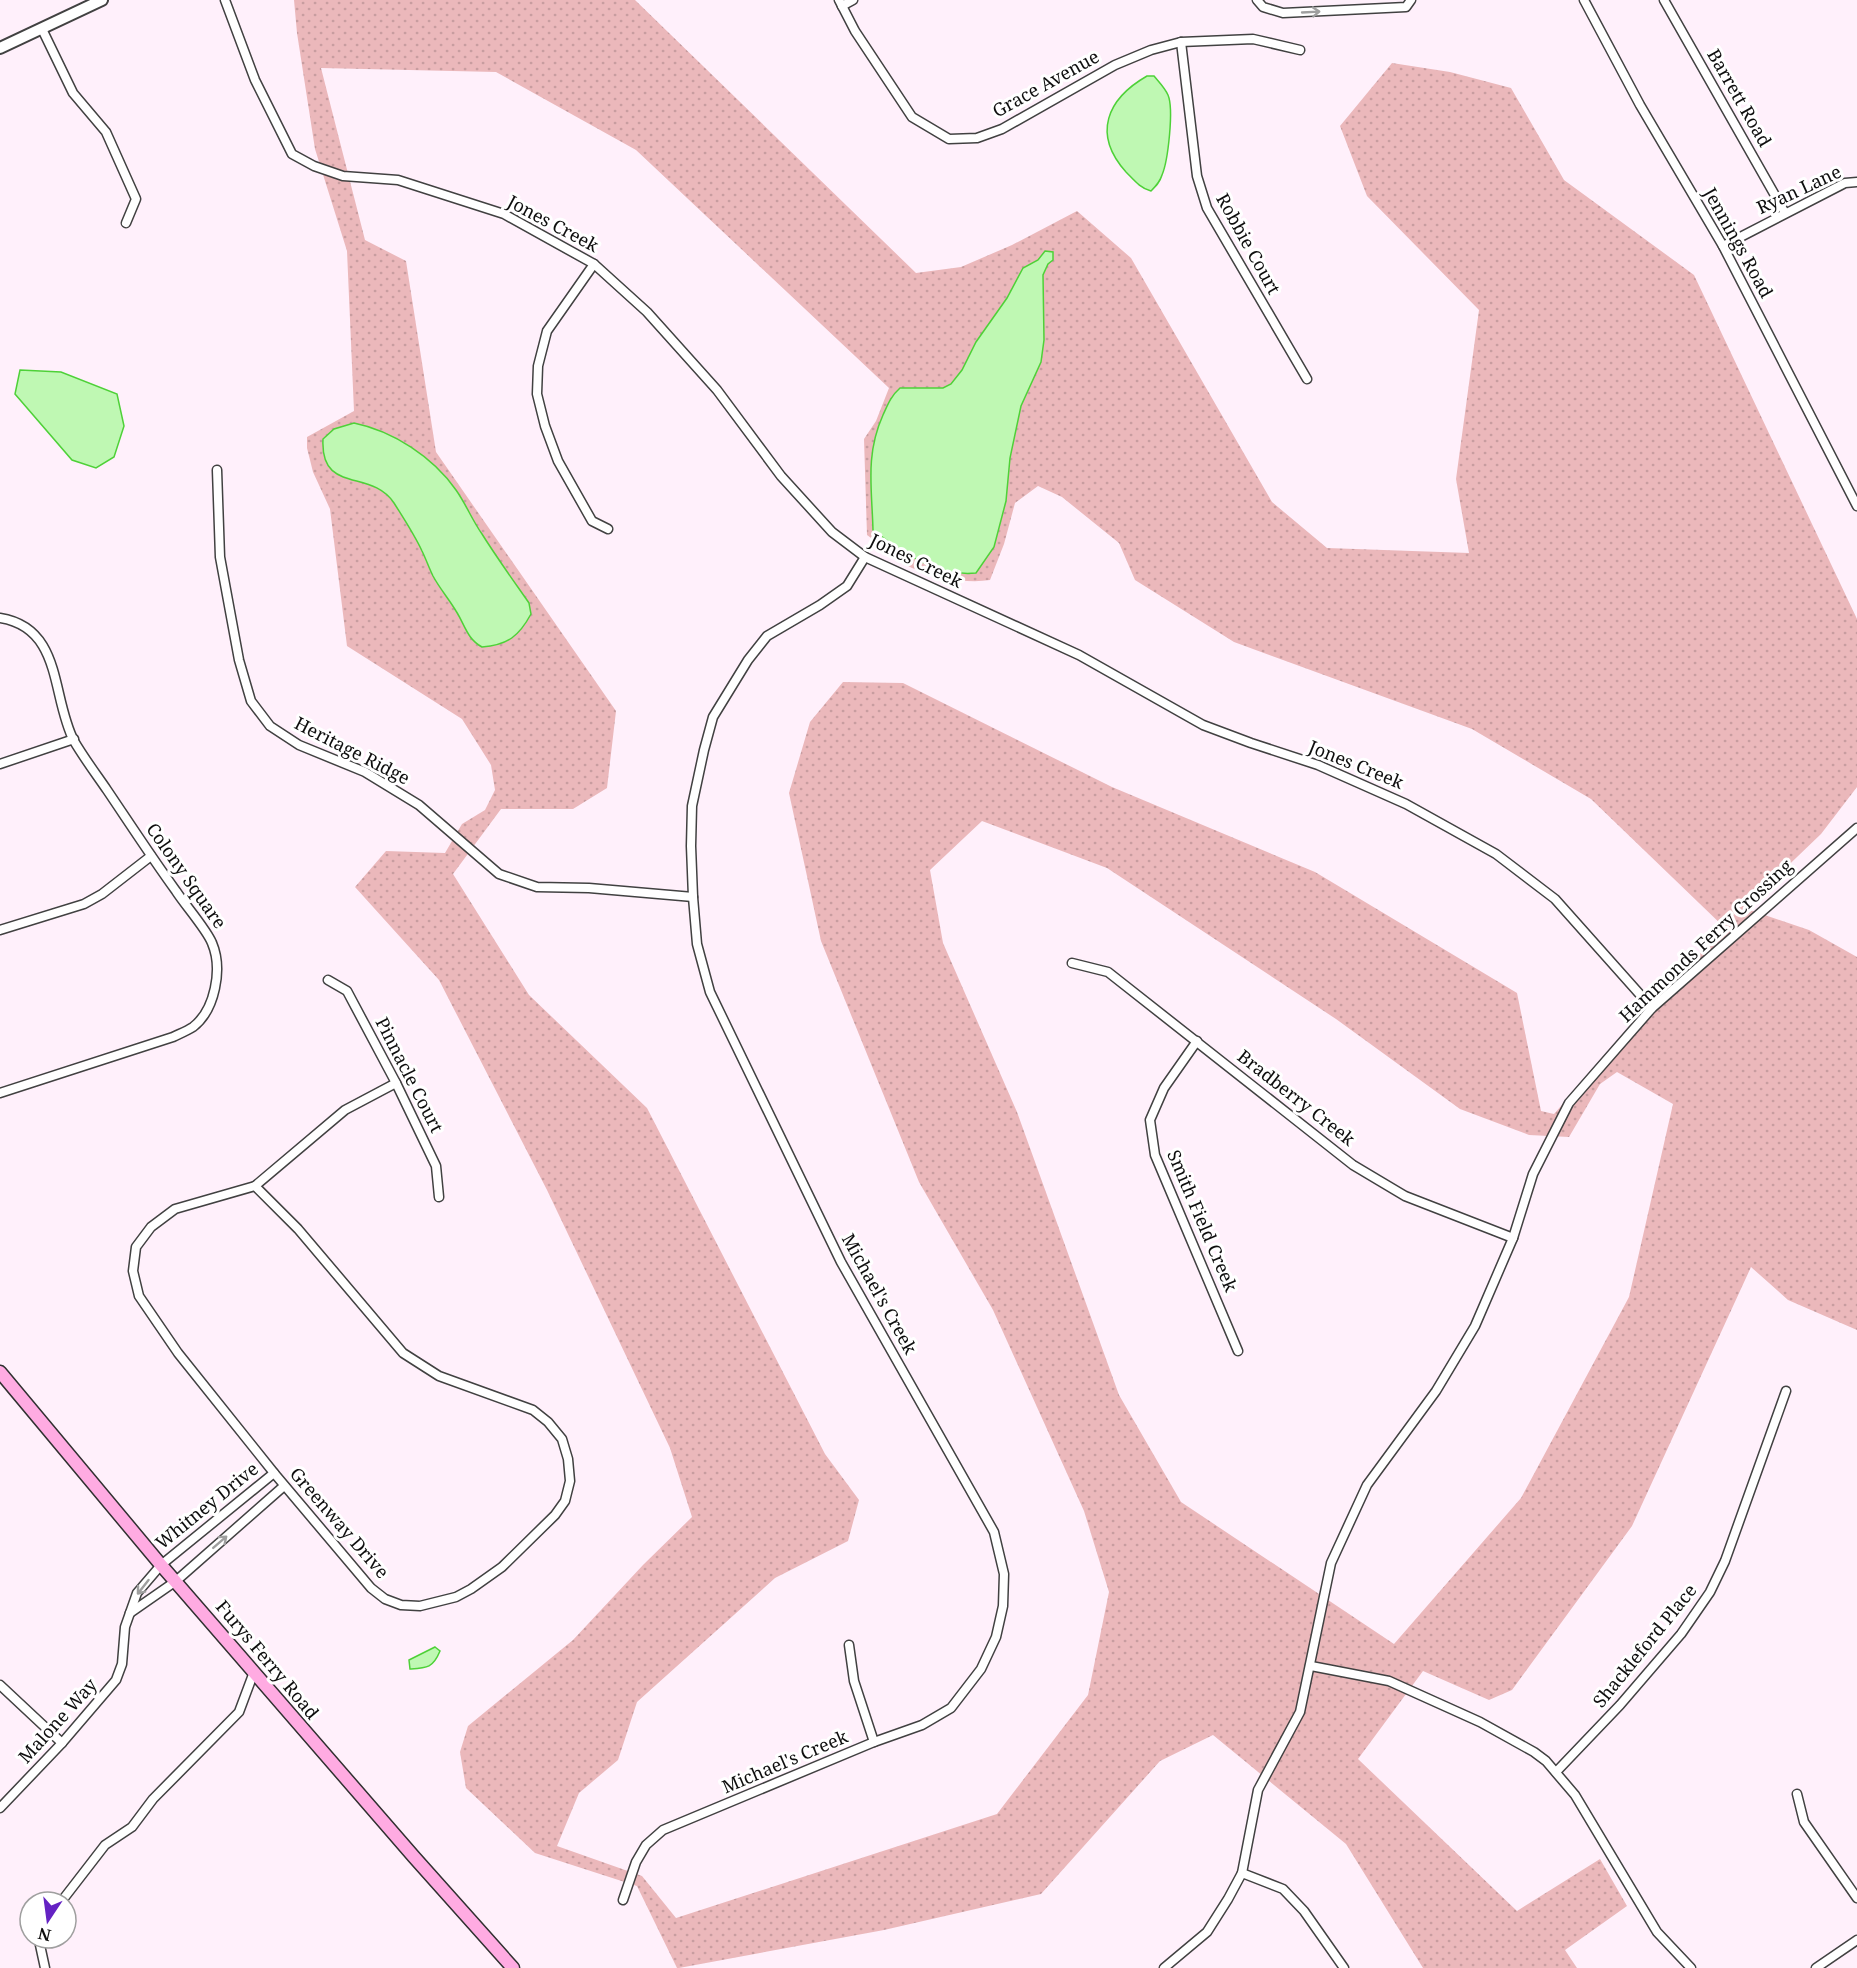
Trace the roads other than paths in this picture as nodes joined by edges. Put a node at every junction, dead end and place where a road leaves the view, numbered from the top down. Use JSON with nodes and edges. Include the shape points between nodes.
{"nodes":[{"id":1,"x":102,"y":0,"type":"edge"},
{"id":2,"x":225,"y":0,"type":"edge"},
{"id":3,"x":853,"y":0,"type":"edge"},
{"id":4,"x":1257,"y":0,"type":"edge"},
{"id":5,"x":1411,"y":0,"type":"edge"},
{"id":6,"x":1584,"y":0,"type":"edge"},
{"id":7,"x":1664,"y":0,"type":"edge"},
{"id":8,"x":840,"y":3,"type":"edge"},
{"id":9,"x":42,"y":29,"type":"junction"},
{"id":10,"x":1181,"y":42,"type":"junction"},
{"id":11,"x":0,"y":48,"type":"edge"},
{"id":12,"x":1300,"y":50,"type":"dead end"},
{"id":13,"x":1857,"y":182,"type":"edge"},
{"id":14,"x":1785,"y":213,"type":"junction"},
{"id":15,"x":126,"y":223,"type":"dead end"},
{"id":16,"x":1723,"y":246,"type":"junction"},
{"id":17,"x":594,"y":264,"type":"junction"},
{"id":18,"x":1307,"y":379,"type":"dead end"},
{"id":19,"x":217,"y":470,"type":"dead end"},
{"id":20,"x":1857,"y":506,"type":"edge"},
{"id":21,"x":608,"y":529,"type":"dead end"},
{"id":22,"x":865,"y":557,"type":"junction"},
{"id":23,"x":0,"y":618,"type":"edge"},
{"id":24,"x":74,"y":739,"type":"junction"},
{"id":25,"x":0,"y":764,"type":"edge"},
{"id":26,"x":1857,"y":828,"type":"edge"},
{"id":27,"x":151,"y":856,"type":"junction"},
{"id":28,"x":693,"y":897,"type":"junction"},
{"id":29,"x":0,"y":930,"type":"edge"},
{"id":30,"x":1072,"y":963,"type":"dead end"},
{"id":31,"x":328,"y":980,"type":"dead end"},
{"id":32,"x":1652,"y":1008,"type":"junction"},
{"id":33,"x":1197,"y":1041,"type":"junction"},
{"id":34,"x":396,"y":1083,"type":"junction"},
{"id":35,"x":0,"y":1093,"type":"edge"},
{"id":36,"x":255,"y":1186,"type":"junction"},
{"id":37,"x":439,"y":1197,"type":"dead end"},
{"id":38,"x":1513,"y":1238,"type":"junction"},
{"id":39,"x":1239,"y":1351,"type":"dead end"},
{"id":40,"x":0,"y":1372,"type":"edge"},
{"id":41,"x":1786,"y":1391,"type":"dead end"},
{"id":42,"x":274,"y":1473,"type":"junction"},
{"id":43,"x":284,"y":1486,"type":"junction"},
{"id":44,"x":161,"y":1565,"type":"junction"},
{"id":45,"x":176,"y":1581,"type":"junction"},
{"id":46,"x":130,"y":1613,"type":"junction"},
{"id":47,"x":849,"y":1645,"type":"dead end"},
{"id":48,"x":1311,"y":1666,"type":"junction"},
{"id":49,"x":254,"y":1672,"type":"junction"},
{"id":50,"x":0,"y":1685,"type":"edge"},
{"id":51,"x":874,"y":1742,"type":"junction"},
{"id":52,"x":62,"y":1743,"type":"junction"},
{"id":53,"x":1556,"y":1772,"type":"junction"},
{"id":54,"x":1797,"y":1794,"type":"dead end"},
{"id":55,"x":0,"y":1808,"type":"edge"},
{"id":56,"x":1242,"y":1873,"type":"junction"},
{"id":57,"x":70,"y":1890,"type":"edge"},
{"id":58,"x":1857,"y":1898,"type":"edge"},
{"id":59,"x":623,"y":1900,"type":"dead end"},
{"id":60,"x":1857,"y":1940,"type":"edge"},
{"id":61,"x":41,"y":1950,"type":"edge"},
{"id":62,"x":45,"y":1968,"type":"edge"},
{"id":63,"x":513,"y":1968,"type":"edge"},
{"id":64,"x":1164,"y":1968,"type":"edge"},
{"id":65,"x":1344,"y":1968,"type":"edge"},
{"id":66,"x":1691,"y":1968,"type":"edge"},
{"id":67,"x":1816,"y":1968,"type":"edge"}],
"edges":[{"from":1,"to":9,"type":"street"},
{"from":2,"to":17,"type":"street","name":"Jones Creek","via":[[255,80],[292,154],[343,176],[398,180],[504,214]]},
{"from":3,"to":8,"type":"street"},
{"from":4,"to":5,"type":"street","one_way":true,"via":[[1263,7],[1283,13],[1406,6]]},
{"from":6,"to":16,"type":"street","name":"Jennings Road"},
{"from":7,"to":14,"type":"street","name":"Barrett Road"},
{"from":8,"to":10,"type":"street","name":"Grace Avenue","via":[[912,117],[949,138],[977,138],[1002,129],[1115,65]]},
{"from":9,"to":11,"type":"street"},
{"from":9,"to":15,"type":"street","via":[[73,93],[106,132],[136,199]]},
{"from":10,"to":12,"type":"street","name":"Grace Avenue","via":[[1253,39]]},
{"from":10,"to":18,"type":"street","name":"Robbie Court","via":[[1197,176],[1207,208]]},
{"from":13,"to":14,"type":"street","name":"Ryan Lane","via":[[1845,183]]},
{"from":14,"to":16,"type":"street","name":"Ryan Lane"},
{"from":16,"to":20,"type":"street","name":"Jennings Road"},
{"from":17,"to":21,"type":"street","via":[[548,331],[538,366],[537,394],[558,461],[592,521]]},
{"from":17,"to":22,"type":"street","name":"Jones Creek","via":[[646,312],[717,390],[781,476],[824,524]]},
{"from":19,"to":28,"type":"street","name":"Heritage Ridge","via":[[220,557],[238,660],[251,701],[270,726],[299,745],[366,772],[419,805],[499,874],[537,887]]},
{"from":22,"to":28,"type":"street","name":"Michael's Creek","via":[[847,586],[767,636],[713,717],[692,806]]},
{"from":22,"to":32,"type":"street","name":"Jones Creek","via":[[1079,655],[1203,724],[1318,765],[1406,804],[1497,854],[1555,899]]},
{"from":23,"to":24,"type":"street","name":"Colony Square","via":[[24,625],[39,637],[52,665]]},
{"from":24,"to":25,"type":"street"},
{"from":24,"to":27,"type":"street","name":"Colony Square"},
{"from":26,"to":32,"type":"street","name":"Hammonds Ferry Crossing"},
{"from":27,"to":29,"type":"street","via":[[84,904]]},
{"from":27,"to":35,"type":"street","name":"Colony Square","via":[[213,944],[216,986],[209,1009],[193,1027],[173,1037]]},
{"from":28,"to":51,"type":"street","name":"Michael's Creek","via":[[697,944],[710,992],[841,1262],[993,1532],[1004,1574],[1004,1606],[996,1637],[975,1677],[951,1708],[922,1725]]},
{"from":30,"to":33,"type":"street","name":"Bradberry Creek","via":[[1108,972]]},
{"from":31,"to":34,"type":"street","name":"Pinnacle Court","via":[[347,991]]},
{"from":32,"to":38,"type":"street","name":"Hammonds Ferry Crossing","via":[[1569,1103],[1533,1174]]},
{"from":33,"to":38,"type":"street","name":"Bradberry Creek","via":[[1353,1165],[1405,1196]]},
{"from":33,"to":39,"type":"street","name":"Smith Field Creek","via":[[1164,1088],[1150,1120],[1155,1155]]},
{"from":34,"to":36,"type":"street","name":"Greenway Drive","via":[[345,1110]]},
{"from":34,"to":37,"type":"street","name":"Pinnacle Court","via":[[436,1166]]},
{"from":36,"to":42,"type":"street","name":"Greenway Drive","via":[[176,1209],[151,1227],[136,1247],[133,1271],[139,1296],[178,1353]]},
{"from":36,"to":43,"type":"street","name":"Greenway Drive","via":[[298,1229],[403,1353],[439,1376],[533,1410],[548,1422],[562,1439],[570,1481],[566,1501],[555,1515],[501,1567],[456,1597],[420,1606],[401,1605],[371,1588]]},
{"from":38,"to":48,"type":"street","name":"Hammonds Ferry Crossing","via":[[1475,1326],[1436,1391],[1366,1485],[1331,1563]]},
{"from":40,"to":44,"type":"main road","name":"Furys Ferry Road"},
{"from":41,"to":53,"type":"street","name":"Shackleford Place","via":[[1725,1561],[1710,1592],[1681,1634]]},
{"from":42,"to":43,"type":"street","name":"Greenway Drive"},
{"from":42,"to":44,"type":"street","name":"Whitney Drive"},
{"from":45,"to":43,"type":"street","name":"Whitney Drive","one_way":true},
{"from":44,"to":45,"type":"main road","name":"Furys Ferry Road"},
{"from":44,"to":46,"type":"street","name":"Malone Way","one_way":true,"via":[[137,1593]]},
{"from":45,"to":46,"type":"street"},
{"from":45,"to":49,"type":"main road","name":"Furys Ferry Road"},
{"from":46,"to":52,"type":"street","name":"Malone Way","via":[[116,1680]]},
{"from":47,"to":51,"type":"street","via":[[854,1681]]},
{"from":48,"to":53,"type":"street","via":[[1389,1681],[1423,1695],[1517,1741]]},
{"from":48,"to":56,"type":"street","name":"Hammonds Ferry Crossing","via":[[1300,1712],[1258,1790]]},
{"from":49,"to":57,"type":"street","via":[[239,1712],[153,1799],[132,1827],[105,1845]]},
{"from":49,"to":63,"type":"main road","name":"Furys Ferry Road"},
{"from":50,"to":52,"type":"street"},
{"from":51,"to":59,"type":"street","name":"Michael's Creek","via":[[663,1830],[646,1845],[636,1862]]},
{"from":52,"to":55,"type":"street","name":"Malone Way"},
{"from":53,"to":66,"type":"street","via":[[1581,1804],[1657,1932]]},
{"from":54,"to":58,"type":"street","via":[[1804,1822]]},
{"from":56,"to":64,"type":"street","name":"Hammonds Ferry Crossing","via":[[1207,1932]]},
{"from":56,"to":65,"type":"street","via":[[1283,1889],[1304,1911]]},
{"from":60,"to":67,"type":"street"},
{"from":61,"to":62,"type":"street"}]}
